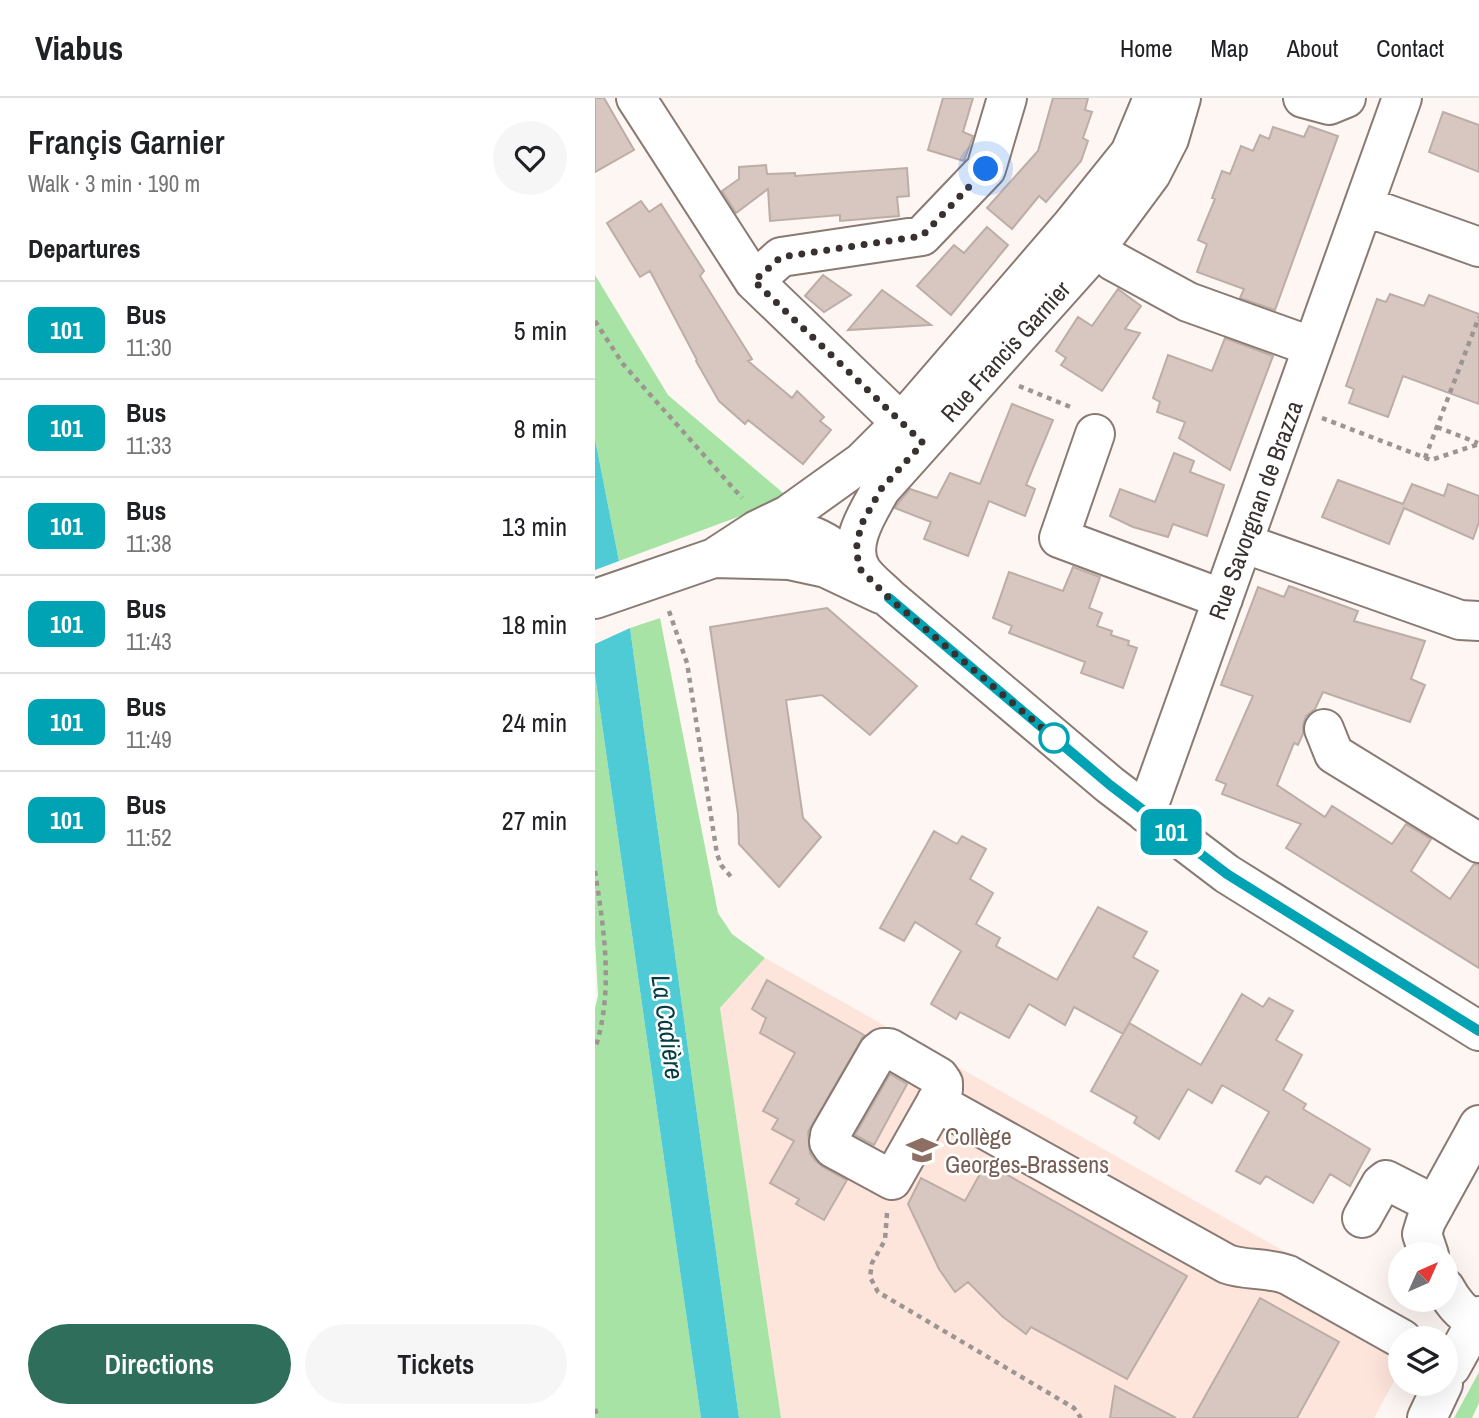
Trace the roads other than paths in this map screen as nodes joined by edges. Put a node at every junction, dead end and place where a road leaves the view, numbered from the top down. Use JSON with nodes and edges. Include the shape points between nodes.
{"nodes":[{"id":1,"x":636,"y":98,"type":"edge"},
{"id":2,"x":1007,"y":98,"type":"edge"},
{"id":3,"x":1153,"y":98,"type":"edge"},
{"id":4,"x":1181,"y":98,"type":"edge"},
{"id":5,"x":1402,"y":98,"type":"edge"},
{"id":6,"x":1364,"y":206,"type":"junction"},
{"id":7,"x":1479,"y":247,"type":"edge"},
{"id":8,"x":1113,"y":261,"type":"dead end"},
{"id":9,"x":754,"y":281,"type":"junction"},
{"id":10,"x":1313,"y":347,"type":"junction"},
{"id":11,"x":912,"y":433,"type":"junction"},
{"id":12,"x":1095,"y":434,"type":"road end"},
{"id":13,"x":862,"y":462,"type":"junction"},
{"id":14,"x":757,"y":530,"type":"junction"},
{"id":15,"x":1243,"y":543,"type":"junction"},
{"id":16,"x":714,"y":558,"type":"junction"},
{"id":17,"x":838,"y":560,"type":"junction"},
{"id":18,"x":595,"y":599,"type":"edge"},
{"id":19,"x":1223,"y":599,"type":"junction"},
{"id":20,"x":1479,"y":621,"type":"edge"},
{"id":21,"x":1324,"y":729,"type":"dead end"},
{"id":22,"x":1146,"y":813,"type":"junction"},
{"id":23,"x":1479,"y":843,"type":"edge"},
{"id":24,"x":1479,"y":1031,"type":"edge"},
{"id":25,"x":936,"y":1102,"type":"junction"},
{"id":26,"x":1479,"y":1125,"type":"edge"},
{"id":27,"x":1435,"y":1205,"type":"junction"},
{"id":28,"x":1362,"y":1218,"type":"dead end"},
{"id":29,"x":1425,"y":1242,"type":"edge"},
{"id":30,"x":1458,"y":1308,"type":"edge"},
{"id":31,"x":1477,"y":1319,"type":"edge"},
{"id":32,"x":1388,"y":1331,"type":"edge"},
{"id":33,"x":1458,"y":1352,"type":"edge"},
{"id":34,"x":1436,"y":1396,"type":"edge"},
{"id":35,"x":1427,"y":1418,"type":"edge"}],
"edges":[{"from":1,"to":9,"type":"street"},
{"from":2,"to":9,"type":"street","via":[[986,169],[922,236],[781,257]]},
{"from":3,"to":11,"type":"street","name":"Rue Francis Garnier","via":[[1130,153]]},
{"from":4,"to":11,"type":"street","name":"Rue Francis Garnier","via":[[1169,139],[1151,174],[1094,251],[986,372]]},
{"from":5,"to":6,"type":"street","name":"Rue Savorgnan de Brazza"},
{"from":6,"to":7,"type":"street"},
{"from":6,"to":10,"type":"street","name":"Rue Savorgnan de Brazza"},
{"from":8,"to":10,"type":"street","via":[[1188,302]]},
{"from":9,"to":11,"type":"street"},
{"from":10,"to":15,"type":"street","name":"Rue Savorgnan de Brazza"},
{"from":11,"to":13,"type":"street","name":"Rue Francis Garnier"},
{"from":11,"to":17,"type":"street","name":"Rue Francis Garnier","via":[[861,525],[856,550]]},
{"from":12,"to":19,"type":"street","via":[[1059,538]]},
{"from":13,"to":14,"type":"street","via":[[787,515]]},
{"from":13,"to":17,"type":"street","via":[[842,498]]},
{"from":14,"to":16,"type":"street"},
{"from":14,"to":17,"type":"street","via":[[800,531]]},
{"from":15,"to":19,"type":"street","name":"Rue Savorgnan de Brazza"},
{"from":15,"to":20,"type":"street","via":[[1460,620]]},
{"from":16,"to":17,"type":"street"},
{"from":16,"to":18,"type":"street"},
{"from":17,"to":22,"type":"street"},
{"from":19,"to":22,"type":"street","name":"Rue Savorgnan de Brazza"},
{"from":21,"to":23,"type":"street","via":[[1334,754]]},
{"from":22,"to":24,"type":"street","via":[[1227,874]]},
{"from":25,"to":25,"type":"street","via":[[892,1180],[829,1142],[883,1048],[939,1077],[943,1090]]},
{"from":25,"to":32,"type":"street","via":[[1227,1265],[1288,1275]]},
{"from":26,"to":27,"type":"street"},
{"from":27,"to":28,"type":"street","via":[[1386,1180]]},
{"from":27,"to":29,"type":"street","via":[[1422,1234]]},
{"from":30,"to":31,"type":"street"},
{"from":31,"to":33,"type":"street"},
{"from":34,"to":35,"type":"street"}]}
